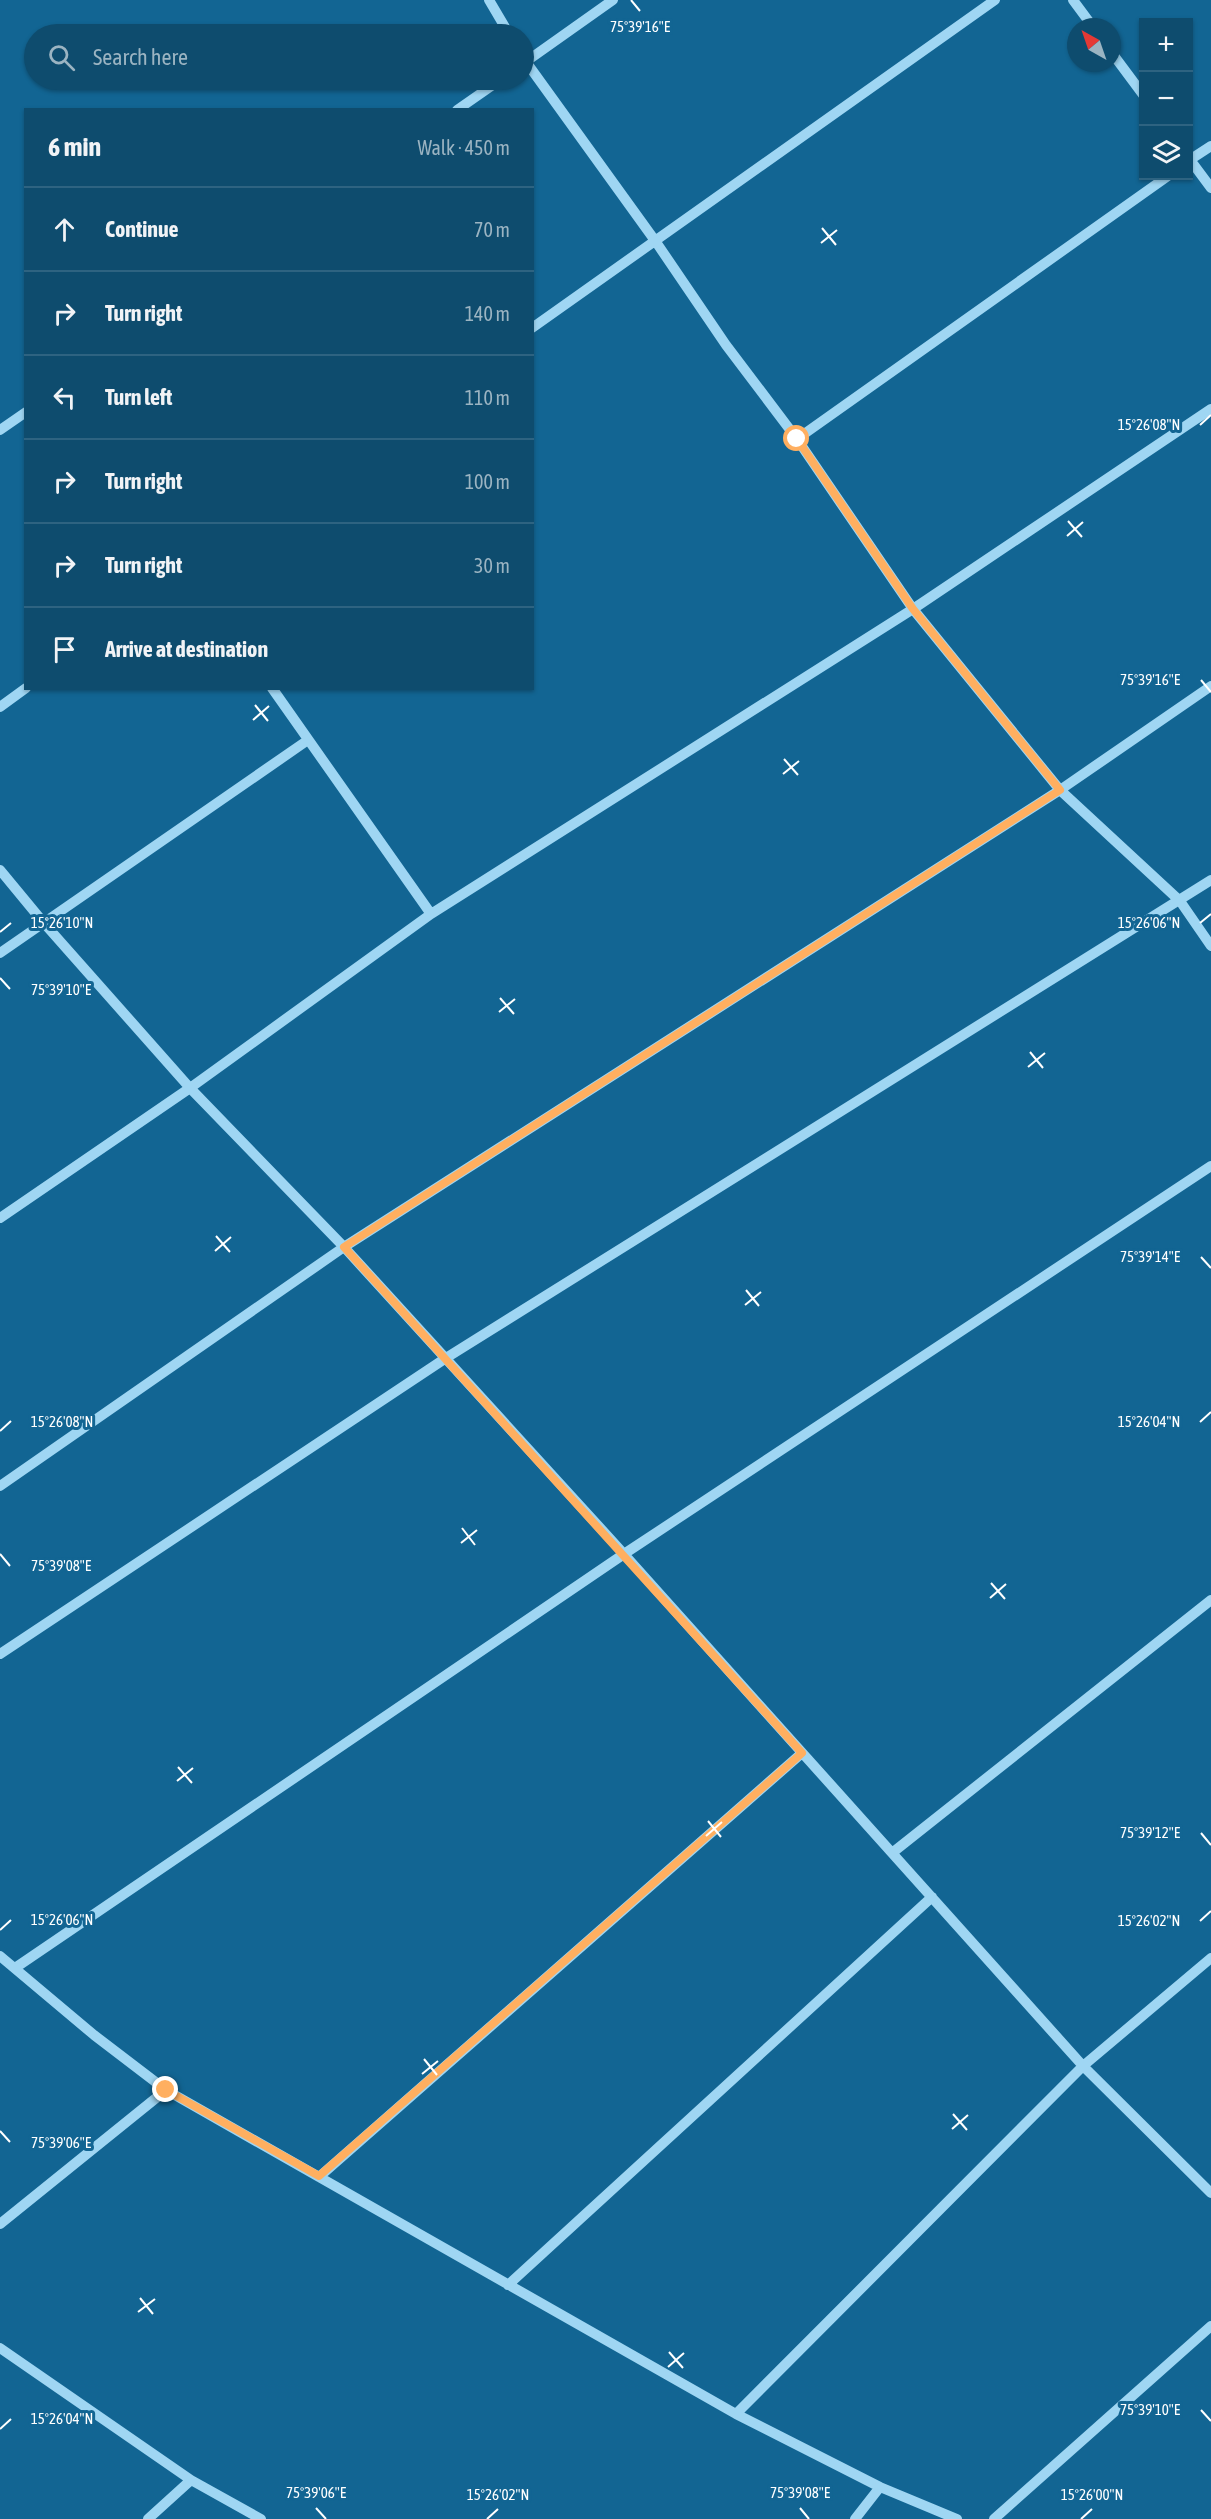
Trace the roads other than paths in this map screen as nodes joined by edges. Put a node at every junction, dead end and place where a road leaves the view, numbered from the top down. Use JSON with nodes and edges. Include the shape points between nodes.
{"nodes":[{"id":1,"x":489,"y":0,"type":"edge"},
{"id":2,"x":613,"y":0,"type":"edge"},
{"id":3,"x":995,"y":0,"type":"edge"},
{"id":4,"x":1073,"y":0,"type":"edge"},
{"id":5,"x":1086,"y":18,"type":"edge"},
{"id":6,"x":503,"y":24,"type":"edge"},
{"id":7,"x":534,"y":54,"type":"edge"},
{"id":8,"x":1121,"y":65,"type":"edge"},
{"id":9,"x":534,"y":75,"type":"edge"},
{"id":10,"x":486,"y":90,"type":"edge"},
{"id":11,"x":1139,"y":90,"type":"edge"},
{"id":12,"x":460,"y":108,"type":"edge"},
{"id":13,"x":1211,"y":146,"type":"edge"},
{"id":14,"x":1193,"y":157,"type":"edge"},
{"id":15,"x":1193,"y":164,"type":"edge"},
{"id":16,"x":1162,"y":180,"type":"edge"},
{"id":17,"x":1211,"y":188,"type":"edge"},
{"id":18,"x":656,"y":242,"type":"junction"},
{"id":19,"x":534,"y":327,"type":"edge"},
{"id":20,"x":1211,"y":409,"type":"edge"},
{"id":21,"x":24,"y":413,"type":"edge"},
{"id":22,"x":0,"y":430,"type":"edge"},
{"id":23,"x":797,"y":439,"type":"junction"},
{"id":24,"x":913,"y":609,"type":"junction"},
{"id":25,"x":1211,"y":686,"type":"edge"},
{"id":26,"x":24,"y":689,"type":"edge"},
{"id":27,"x":273,"y":690,"type":"edge"},
{"id":28,"x":0,"y":707,"type":"edge"},
{"id":29,"x":308,"y":740,"type":"junction"},
{"id":30,"x":1060,"y":790,"type":"junction"},
{"id":31,"x":0,"y":870,"type":"edge"},
{"id":32,"x":1211,"y":880,"type":"edge"},
{"id":33,"x":1180,"y":901,"type":"junction"},
{"id":34,"x":431,"y":914,"type":"junction"},
{"id":35,"x":43,"y":922,"type":"junction"},
{"id":36,"x":1211,"y":946,"type":"edge"},
{"id":37,"x":0,"y":953,"type":"edge"},
{"id":38,"x":190,"y":1088,"type":"junction"},
{"id":39,"x":1211,"y":1166,"type":"edge"},
{"id":40,"x":0,"y":1218,"type":"edge"},
{"id":41,"x":344,"y":1247,"type":"junction"},
{"id":42,"x":446,"y":1358,"type":"junction"},
{"id":43,"x":0,"y":1486,"type":"edge"},
{"id":44,"x":624,"y":1554,"type":"junction"},
{"id":45,"x":1211,"y":1600,"type":"edge"},
{"id":46,"x":0,"y":1654,"type":"edge"},
{"id":47,"x":802,"y":1753,"type":"junction"},
{"id":48,"x":892,"y":1853,"type":"junction"},
{"id":49,"x":932,"y":1897,"type":"junction"},
{"id":50,"x":0,"y":1956,"type":"edge"},
{"id":51,"x":1211,"y":1958,"type":"edge"},
{"id":52,"x":15,"y":1968,"type":"junction"},
{"id":53,"x":1083,"y":2066,"type":"junction"},
{"id":54,"x":166,"y":2090,"type":"junction"},
{"id":55,"x":319,"y":2176,"type":"junction"},
{"id":56,"x":1211,"y":2193,"type":"edge"},
{"id":57,"x":0,"y":2224,"type":"edge"},
{"id":58,"x":508,"y":2284,"type":"junction"},
{"id":59,"x":1211,"y":2326,"type":"edge"},
{"id":60,"x":0,"y":2348,"type":"edge"},
{"id":61,"x":736,"y":2414,"type":"junction"},
{"id":62,"x":191,"y":2480,"type":"junction"},
{"id":63,"x":880,"y":2487,"type":"junction"},
{"id":64,"x":148,"y":2519,"type":"edge"},
{"id":65,"x":261,"y":2519,"type":"edge"},
{"id":66,"x":855,"y":2519,"type":"edge"},
{"id":67,"x":957,"y":2519,"type":"edge"},
{"id":68,"x":994,"y":2519,"type":"edge"}],
"edges":[{"from":1,"to":6,"type":"street"},
{"from":2,"to":7,"type":"street"},
{"from":3,"to":18,"type":"street"},
{"from":4,"to":5,"type":"street"},
{"from":8,"to":11,"type":"street"},
{"from":9,"to":18,"type":"street"},
{"from":10,"to":12,"type":"street"},
{"from":13,"to":14,"type":"street"},
{"from":15,"to":17,"type":"street"},
{"from":16,"to":23,"type":"street"},
{"from":18,"to":19,"type":"street"},
{"from":18,"to":23,"type":"street","via":[[726,345]]},
{"from":20,"to":24,"type":"street"},
{"from":21,"to":22,"type":"street"},
{"from":23,"to":24,"type":"street"},
{"from":24,"to":30,"type":"street"},
{"from":24,"to":34,"type":"street"},
{"from":25,"to":30,"type":"street"},
{"from":26,"to":28,"type":"street"},
{"from":27,"to":29,"type":"street"},
{"from":29,"to":34,"type":"street"},
{"from":29,"to":35,"type":"street"},
{"from":30,"to":33,"type":"street"},
{"from":30,"to":41,"type":"street"},
{"from":31,"to":35,"type":"street"},
{"from":32,"to":33,"type":"street"},
{"from":33,"to":36,"type":"street"},
{"from":33,"to":42,"type":"street"},
{"from":34,"to":38,"type":"street"},
{"from":35,"to":37,"type":"street"},
{"from":35,"to":38,"type":"street"},
{"from":38,"to":40,"type":"street"},
{"from":38,"to":41,"type":"street"},
{"from":39,"to":44,"type":"street"},
{"from":41,"to":42,"type":"street"},
{"from":41,"to":43,"type":"street"},
{"from":42,"to":44,"type":"street"},
{"from":42,"to":46,"type":"street"},
{"from":44,"to":47,"type":"street"},
{"from":44,"to":52,"type":"street"},
{"from":45,"to":48,"type":"street"},
{"from":47,"to":48,"type":"street"},
{"from":47,"to":55,"type":"street"},
{"from":48,"to":49,"type":"street"},
{"from":49,"to":53,"type":"street"},
{"from":49,"to":58,"type":"street"},
{"from":50,"to":52,"type":"street"},
{"from":51,"to":53,"type":"street"},
{"from":52,"to":54,"type":"street"},
{"from":53,"to":56,"type":"street"},
{"from":53,"to":61,"type":"street"},
{"from":54,"to":55,"type":"street"},
{"from":54,"to":57,"type":"street"},
{"from":55,"to":58,"type":"street"},
{"from":58,"to":61,"type":"street"},
{"from":59,"to":68,"type":"street"},
{"from":60,"to":62,"type":"street"},
{"from":61,"to":63,"type":"street"},
{"from":62,"to":64,"type":"street"},
{"from":62,"to":65,"type":"street"},
{"from":63,"to":66,"type":"street"},
{"from":63,"to":67,"type":"street"}]}
